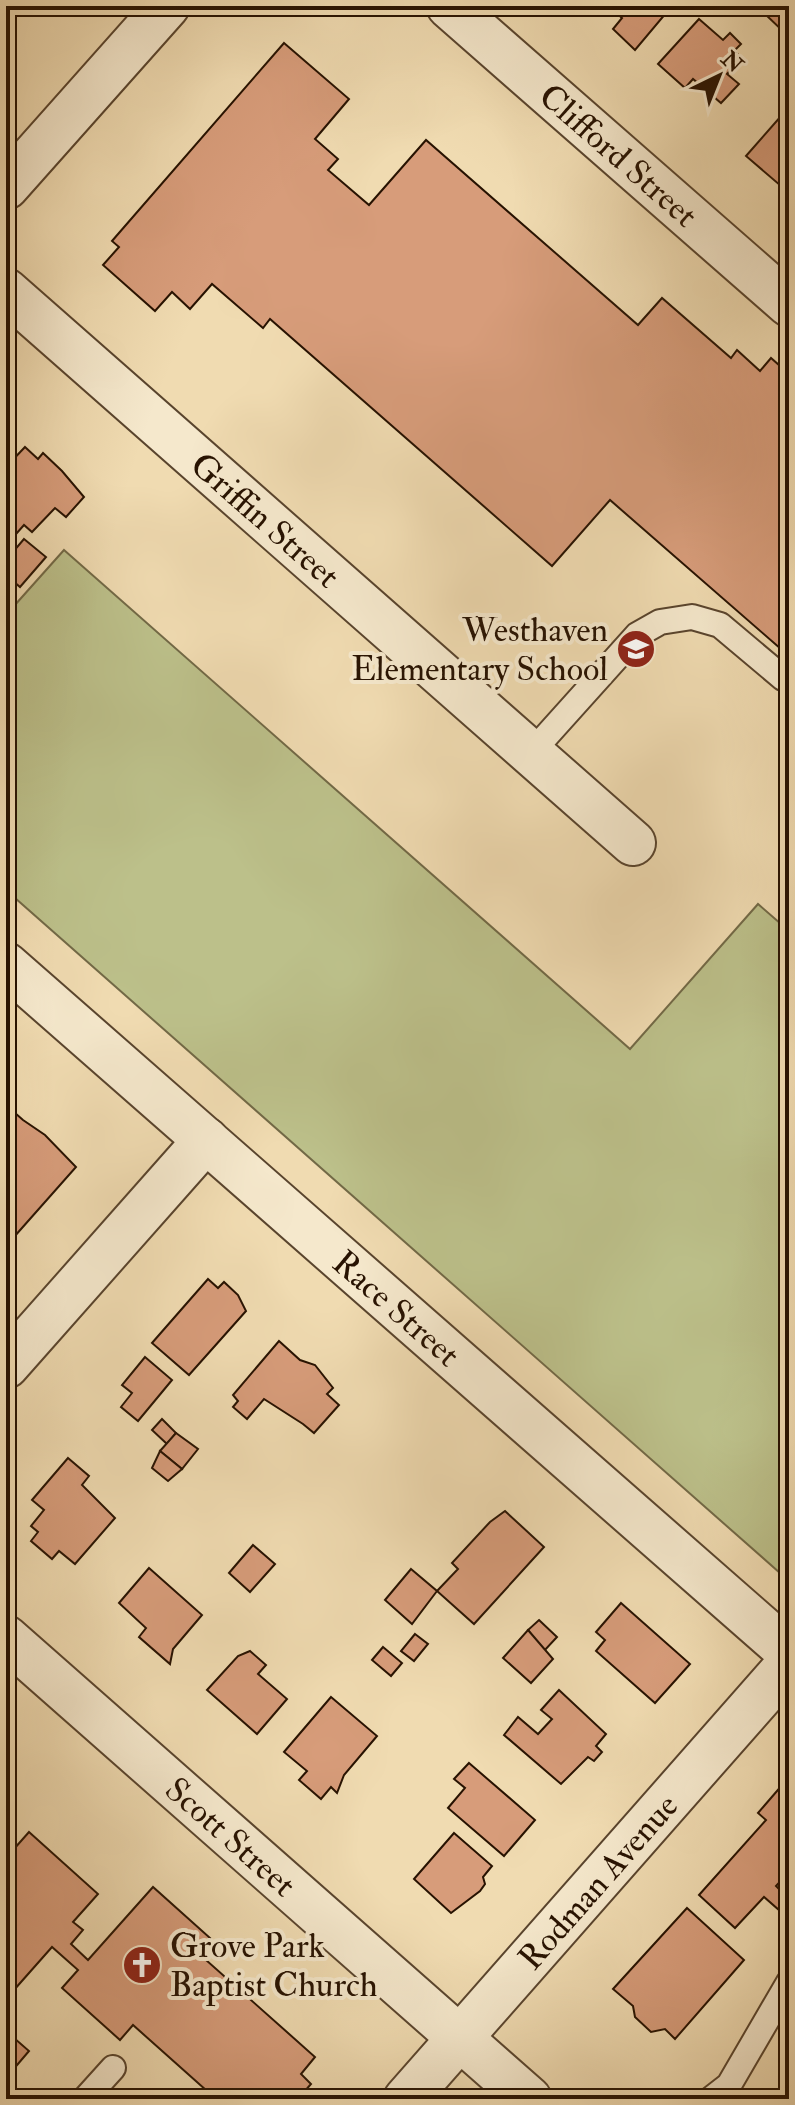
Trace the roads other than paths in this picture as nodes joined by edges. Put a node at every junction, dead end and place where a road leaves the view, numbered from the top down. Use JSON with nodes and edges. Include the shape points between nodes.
{"nodes":[{"id":1,"x":167,"y":6,"type":"edge"},
{"id":2,"x":449,"y":6,"type":"edge"},
{"id":3,"x":6,"y":187,"type":"edge"},
{"id":4,"x":6,"y":291,"type":"edge"},
{"id":5,"x":789,"y":304,"type":"edge"},
{"id":6,"x":783,"y":678,"type":"dead end"},
{"id":7,"x":531,"y":753,"type":"junction"},
{"id":8,"x":633,"y":843,"type":"dead end"},
{"id":9,"x":6,"y":965,"type":"edge"},
{"id":10,"x":206,"y":1140,"type":"junction"},
{"id":11,"x":6,"y":1366,"type":"edge"},
{"id":12,"x":6,"y":1638,"type":"edge"},
{"id":13,"x":789,"y":1652,"type":"edge"},
{"id":14,"x":789,"y":1664,"type":"edge"},
{"id":15,"x":789,"y":1982,"type":"edge"},
{"id":16,"x":460,"y":2038,"type":"junction"},
{"id":17,"x":113,"y":2068,"type":"dead end"},
{"id":18,"x":85,"y":2099,"type":"edge"},
{"id":19,"x":406,"y":2099,"type":"edge"},
{"id":20,"x":529,"y":2099,"type":"edge"},
{"id":21,"x":711,"y":2099,"type":"edge"}],
"edges":[{"from":1,"to":3,"type":"street"},
{"from":2,"to":5,"type":"street","name":"Clifford Street"},
{"from":4,"to":7,"type":"street","name":"Griffin Street"},
{"from":6,"to":7,"type":"lane","via":[[720,625],[692,617],[660,622],[637,635]]},
{"from":7,"to":8,"type":"street","name":"Griffin Street"},
{"from":9,"to":10,"type":"street","name":"Race Street"},
{"from":10,"to":11,"type":"street"},
{"from":10,"to":13,"type":"street","name":"Race Street"},
{"from":12,"to":16,"type":"street","name":"Scott Street"},
{"from":14,"to":16,"type":"street","name":"Rodman Avenue"},
{"from":15,"to":21,"type":"lane","via":[[729,2085]]},
{"from":16,"to":19,"type":"street","name":"Rodman Avenue"},
{"from":16,"to":20,"type":"street","name":"Scott Street"},
{"from":17,"to":18,"type":"lane"}]}
